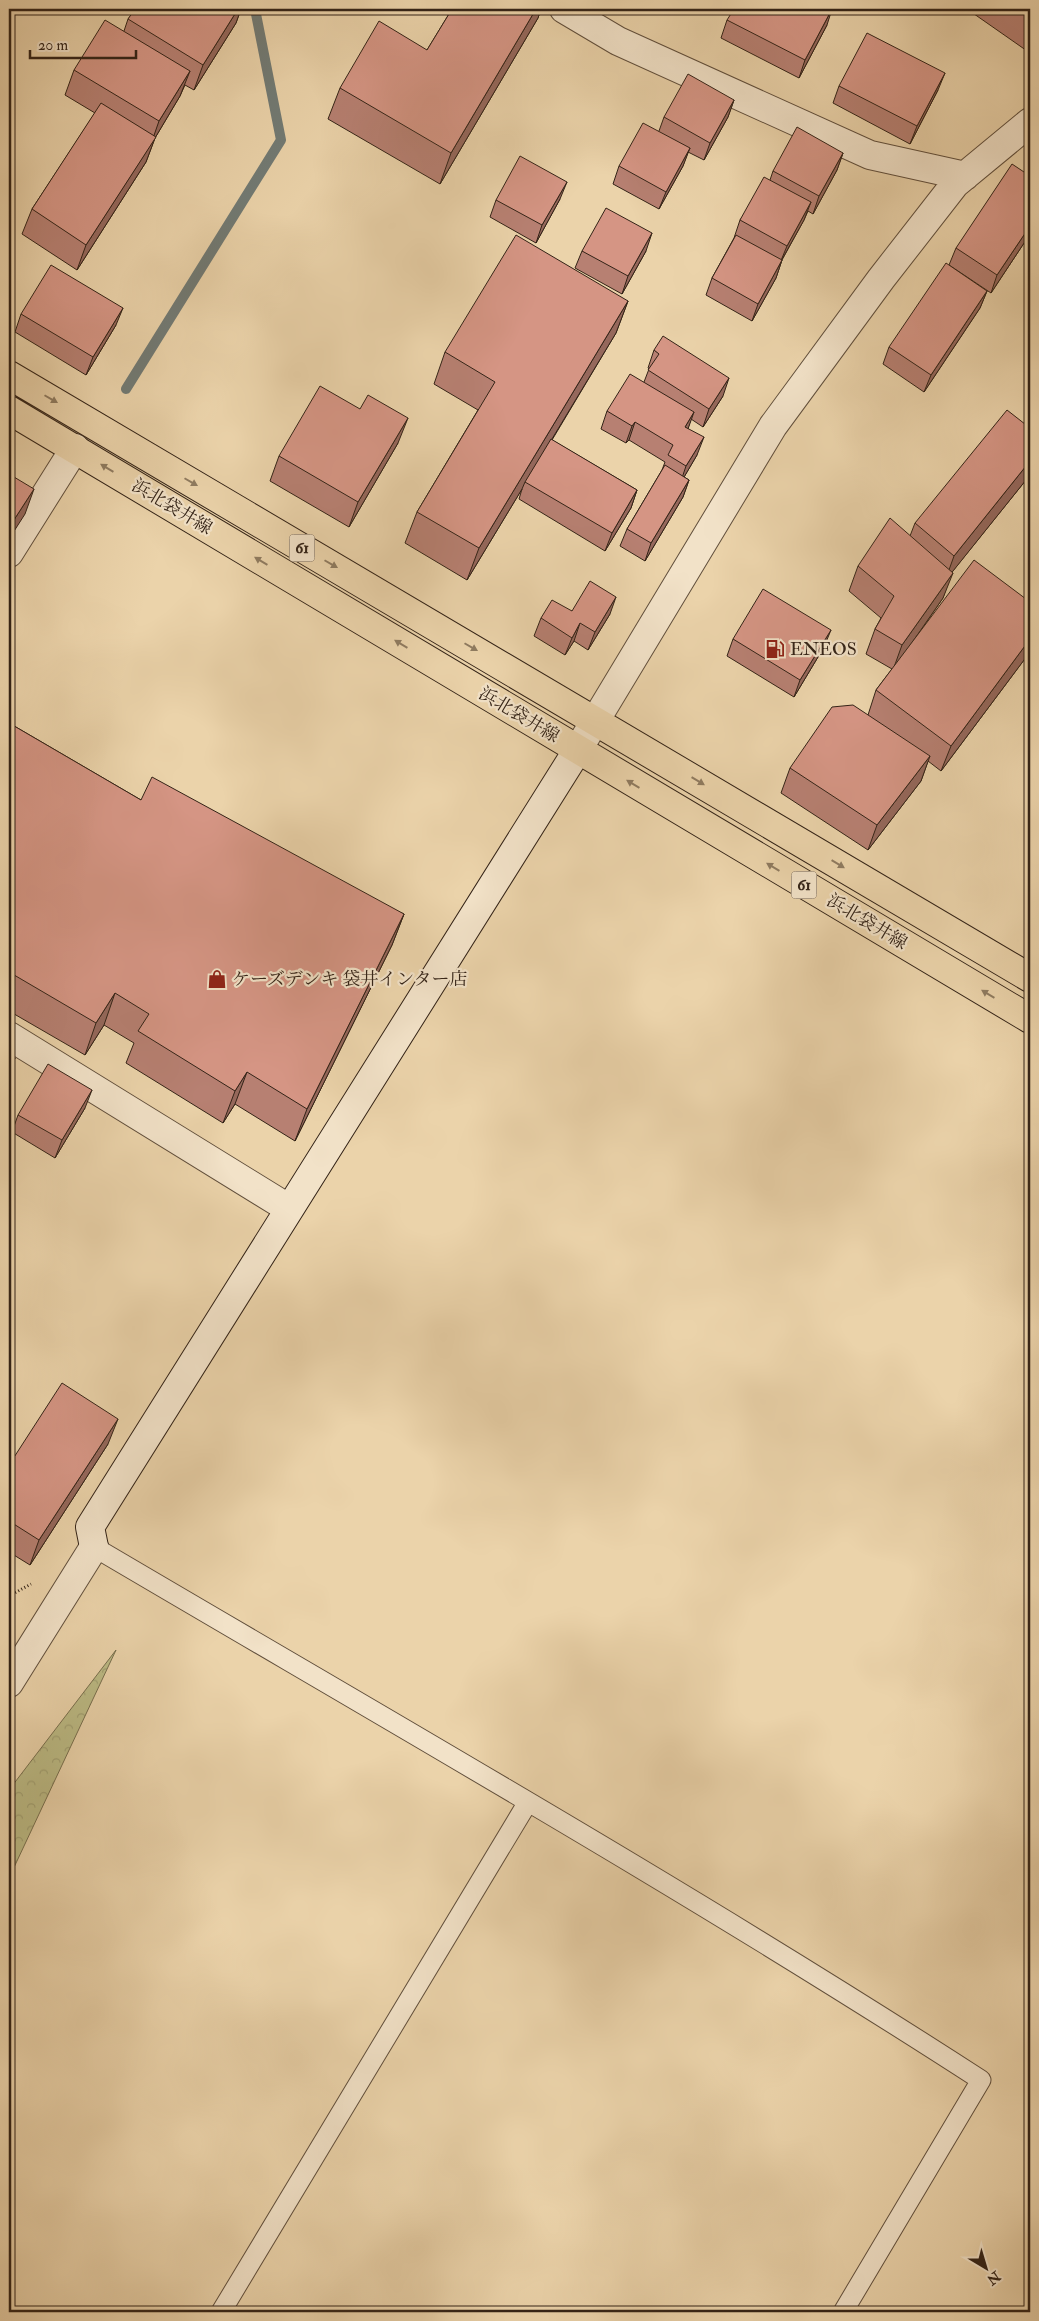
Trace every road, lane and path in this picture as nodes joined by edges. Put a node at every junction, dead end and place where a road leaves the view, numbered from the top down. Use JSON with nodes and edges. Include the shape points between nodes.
{"nodes":[{"id":1,"x":564,"y":9,"type":"edge"},
{"id":2,"x":1030,"y":122,"type":"edge"},
{"id":3,"x":964,"y":176,"type":"junction"},
{"id":4,"x":9,"y":375,"type":"edge"},
{"id":5,"x":9,"y":410,"type":"edge"},
{"id":6,"x":75,"y":448,"type":"junction"},
{"id":7,"x":9,"y":553,"type":"edge"},
{"id":8,"x":596,"y":720,"type":"junction"},
{"id":9,"x":577,"y":751,"type":"junction"},
{"id":10,"x":1030,"y":978,"type":"edge"},
{"id":11,"x":1030,"y":1019,"type":"edge"},
{"id":12,"x":9,"y":1036,"type":"edge"},
{"id":13,"x":288,"y":1208,"type":"junction"},
{"id":14,"x":94,"y":1547,"type":"junction"},
{"id":15,"x":9,"y":1683,"type":"edge"},
{"id":16,"x":528,"y":1802,"type":"junction"},
{"id":17,"x":221,"y":2312,"type":"edge"},
{"id":18,"x":843,"y":2312,"type":"edge"}],
"edges":[{"from":1,"to":3,"type":"street","via":[[618,41],[870,155]]},
{"from":2,"to":3,"type":"street"},
{"from":3,"to":8,"type":"street","via":[[880,279],[773,426]]},
{"from":4,"to":8,"type":"main road","name":"浜北袋井線","number":"61","one_way":true},
{"from":5,"to":6,"type":"main road","name":"浜北袋井線","number":"61"},
{"from":6,"to":7,"type":"street"},
{"from":9,"to":6,"type":"main road","name":"浜北袋井線","number":"61","one_way":true},
{"from":8,"to":9,"type":"street"},
{"from":8,"to":10,"type":"main road","name":"浜北袋井線","number":"61","one_way":true},
{"from":11,"to":9,"type":"main road","name":"浜北袋井線","number":"61","one_way":true},
{"from":9,"to":13,"type":"street"},
{"from":12,"to":13,"type":"street"},
{"from":13,"to":14,"type":"street","via":[[90,1527]]},
{"from":14,"to":15,"type":"street"},
{"from":14,"to":16,"type":"lane"},
{"from":16,"to":17,"type":"lane"},
{"from":16,"to":18,"type":"lane","via":[[981,2080]]}]}
